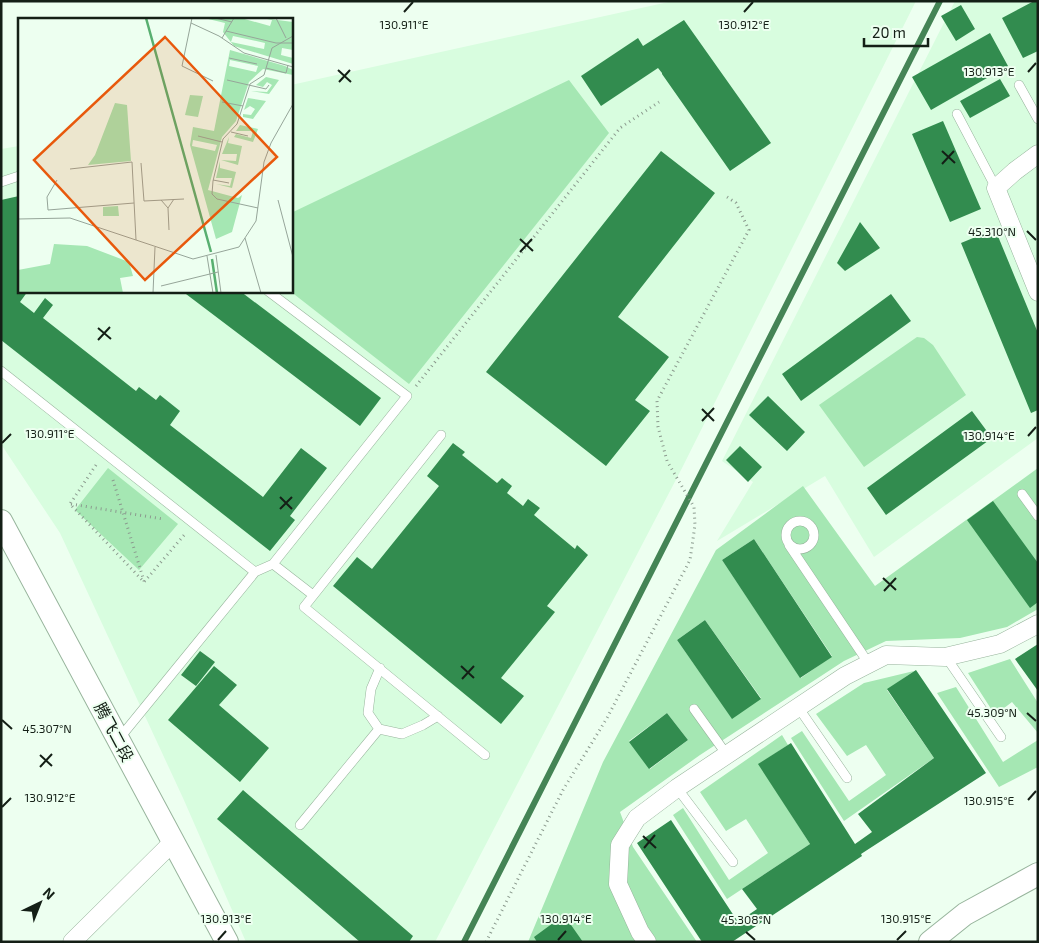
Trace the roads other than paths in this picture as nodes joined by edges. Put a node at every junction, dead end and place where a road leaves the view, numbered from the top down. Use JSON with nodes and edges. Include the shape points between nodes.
{"nodes":[{"id":1,"x":1019,"y":85,"type":"dead end"},
{"id":2,"x":956,"y":114,"type":"dead end"},
{"id":3,"x":1038,"y":119,"type":"edge"},
{"id":4,"x":1038,"y":154,"type":"edge"},
{"id":5,"x":18,"y":176,"type":"edge"},
{"id":6,"x":1,"y":182,"type":"edge"},
{"id":7,"x":996,"y":188,"type":"junction"},
{"id":8,"x":269,"y":292,"type":"edge"},
{"id":9,"x":1038,"y":292,"type":"edge"},
{"id":10,"x":1,"y":370,"type":"edge"},
{"id":11,"x":442,"y":435,"type":"dead end"},
{"id":12,"x":1022,"y":494,"type":"dead end"},
{"id":13,"x":1038,"y":516,"type":"edge"},
{"id":14,"x":1,"y":521,"type":"edge"},
{"id":15,"x":789,"y":545,"type":"dead end"},
{"id":16,"x":273,"y":564,"type":"junction"},
{"id":17,"x":255,"y":572,"type":"junction"},
{"id":18,"x":313,"y":595,"type":"junction"},
{"id":19,"x":1038,"y":624,"type":"edge"},
{"id":20,"x":946,"y":657,"type":"junction"},
{"id":21,"x":869,"y":664,"type":"junction"},
{"id":22,"x":380,"y":668,"type":"junction"},
{"id":23,"x":798,"y":707,"type":"junction"},
{"id":24,"x":694,"y":709,"type":"dead end"},
{"id":25,"x":438,"y":716,"type":"junction"},
{"id":26,"x":379,"y":729,"type":"junction"},
{"id":27,"x":1000,"y":737,"type":"dead end"},
{"id":28,"x":118,"y":740,"type":"junction"},
{"id":29,"x":485,"y":755,"type":"dead end"},
{"id":30,"x":727,"y":755,"type":"junction"},
{"id":31,"x":847,"y":778,"type":"dead end"},
{"id":32,"x":677,"y":788,"type":"junction"},
{"id":33,"x":300,"y":825,"type":"dead end"},
{"id":34,"x":173,"y":842,"type":"junction"},
{"id":35,"x":733,"y":862,"type":"dead end"},
{"id":36,"x":1038,"y":874,"type":"edge"},
{"id":37,"x":72,"y":942,"type":"edge"},
{"id":38,"x":227,"y":942,"type":"edge"},
{"id":39,"x":647,"y":942,"type":"edge"},
{"id":40,"x":930,"y":942,"type":"edge"}],
"edges":[{"from":1,"to":3,"type":"lane"},
{"from":2,"to":7,"type":"lane"},
{"from":4,"to":7,"type":"street"},
{"from":5,"to":6,"type":"lane"},
{"from":7,"to":9,"type":"street"},
{"from":8,"to":16,"type":"lane","via":[[408,396]]},
{"from":10,"to":17,"type":"lane"},
{"from":11,"to":18,"type":"lane"},
{"from":12,"to":13,"type":"lane"},
{"from":14,"to":28,"type":"street","name":"腾飞二段"},
{"from":15,"to":21,"type":"lane"},
{"from":16,"to":17,"type":"lane"},
{"from":16,"to":18,"type":"lane"},
{"from":17,"to":28,"type":"lane"},
{"from":18,"to":22,"type":"lane","via":[[304,607]]},
{"from":19,"to":20,"type":"street","via":[[1000,644]]},
{"from":20,"to":21,"type":"street","via":[[886,655]]},
{"from":20,"to":27,"type":"lane"},
{"from":21,"to":23,"type":"street"},
{"from":22,"to":25,"type":"lane"},
{"from":22,"to":26,"type":"lane","via":[[371,689],[368,713]]},
{"from":23,"to":30,"type":"street"},
{"from":23,"to":31,"type":"lane"},
{"from":24,"to":30,"type":"lane"},
{"from":25,"to":26,"type":"lane","via":[[402,734]]},
{"from":25,"to":29,"type":"lane"},
{"from":26,"to":33,"type":"lane"},
{"from":28,"to":34,"type":"street","name":"腾飞二段"},
{"from":30,"to":32,"type":"street"},
{"from":32,"to":35,"type":"lane"},
{"from":32,"to":39,"type":"street","via":[[637,818],[620,845],[618,884]]},
{"from":34,"to":37,"type":"street"},
{"from":34,"to":38,"type":"street","name":"腾飞二段"},
{"from":36,"to":40,"type":"street","via":[[965,914]]}]}
